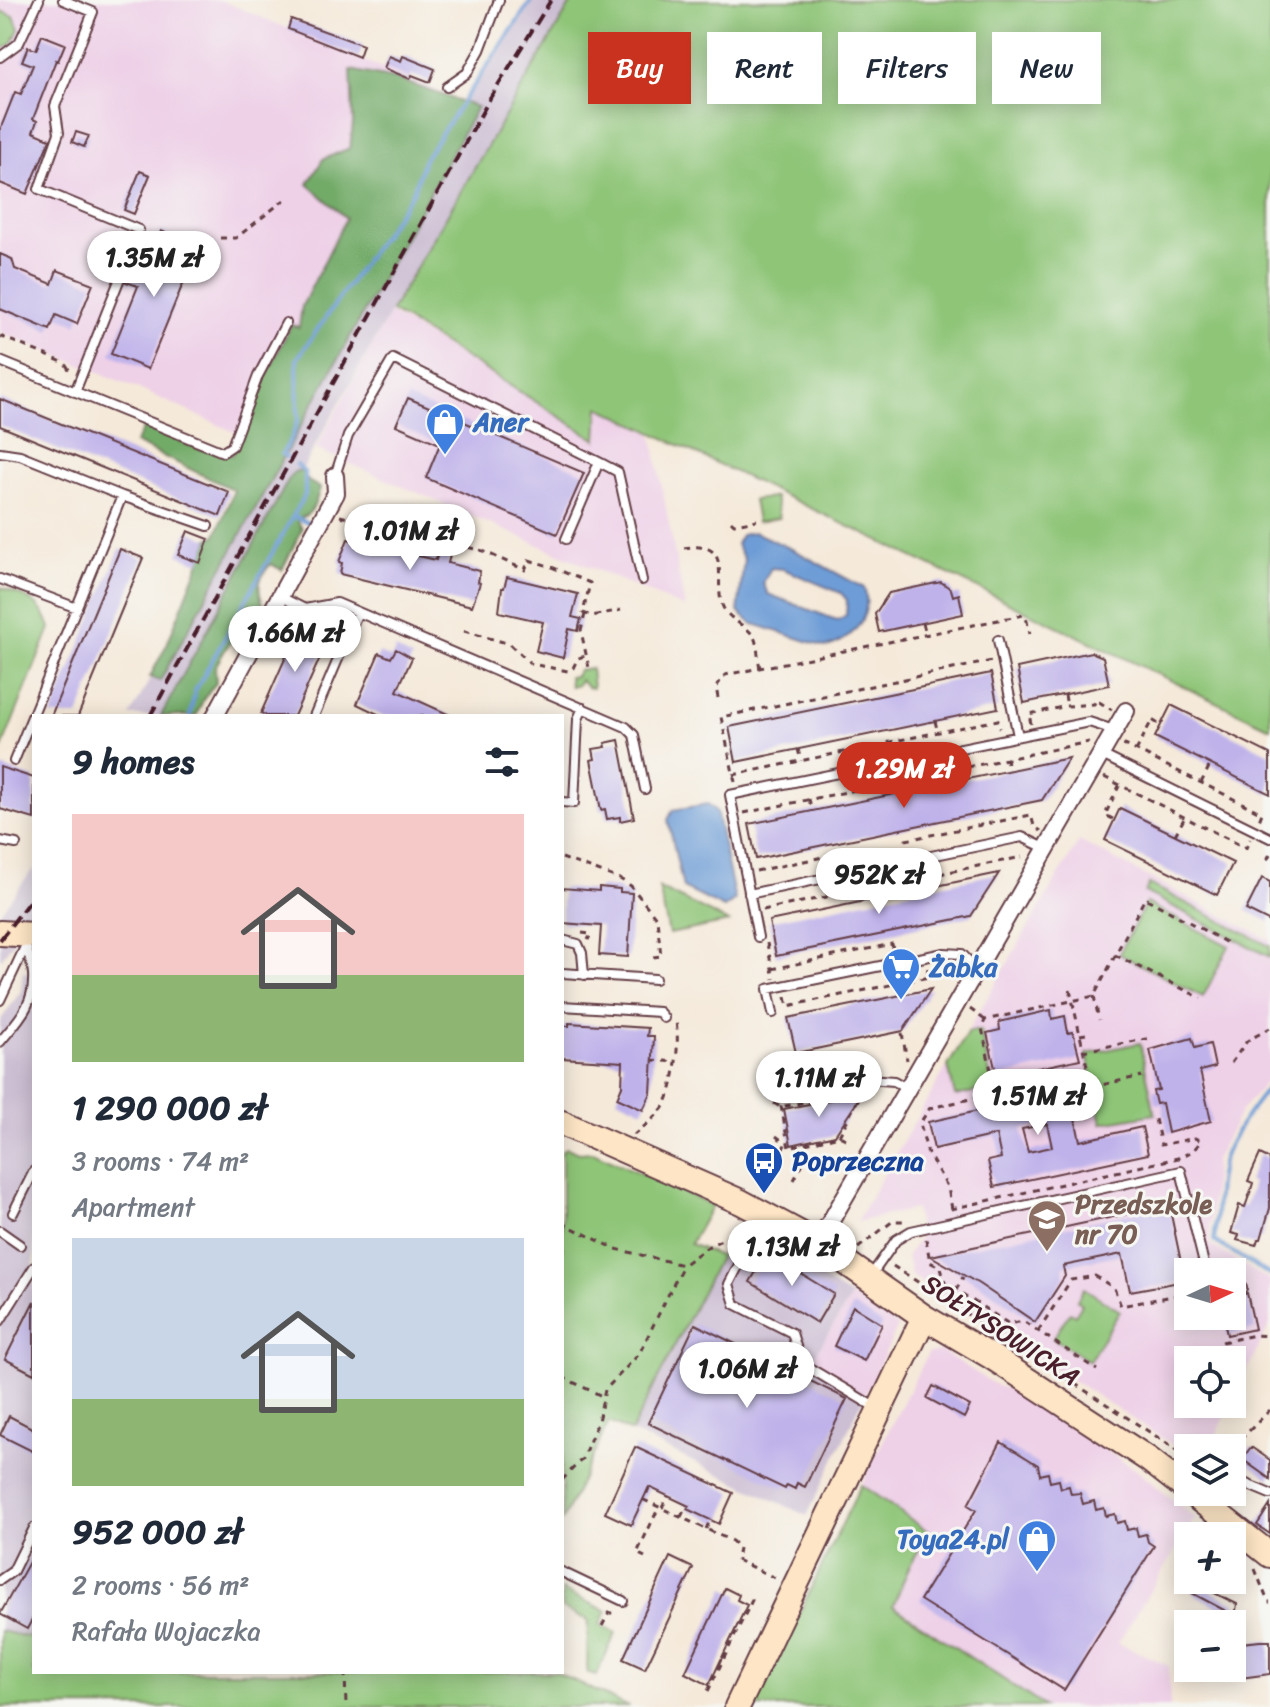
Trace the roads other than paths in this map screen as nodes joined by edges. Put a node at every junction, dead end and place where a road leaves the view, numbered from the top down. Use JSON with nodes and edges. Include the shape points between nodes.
{"nodes":[{"id":1,"x":39,"y":0,"type":"edge"},
{"id":2,"x":63,"y":0,"type":"edge"},
{"id":3,"x":499,"y":0,"type":"edge"},
{"id":4,"x":0,"y":57,"type":"edge"},
{"id":5,"x":447,"y":87,"type":"dead end"},
{"id":6,"x":286,"y":323,"type":"dead end"},
{"id":7,"x":0,"y":361,"type":"edge"},
{"id":8,"x":75,"y":392,"type":"junction"},
{"id":9,"x":0,"y":452,"type":"edge"},
{"id":10,"x":599,"y":462,"type":"junction"},
{"id":11,"x":335,"y":476,"type":"joint"},
{"id":12,"x":122,"y":496,"type":"junction"},
{"id":13,"x":208,"y":526,"type":"dead end"},
{"id":14,"x":566,"y":539,"type":"dead end"},
{"id":15,"x":0,"y":579,"type":"edge"},
{"id":16,"x":642,"y":580,"type":"dead end"},
{"id":17,"x":281,"y":597,"type":"junction"},
{"id":18,"x":77,"y":608,"type":"junction"},
{"id":19,"x":358,"y":612,"type":"junction"},
{"id":20,"x":998,"y":640,"type":"dead end"},
{"id":21,"x":583,"y":708,"type":"junction"},
{"id":22,"x":33,"y":714,"type":"edge"},
{"id":23,"x":216,"y":714,"type":"edge"},
{"id":24,"x":315,"y":714,"type":"edge"},
{"id":25,"x":32,"y":717,"type":"edge"},
{"id":26,"x":1121,"y":719,"type":"joint"},
{"id":27,"x":1018,"y":736,"type":"junction"},
{"id":28,"x":1102,"y":750,"type":"junction"},
{"id":29,"x":14,"y":761,"type":"dead end"},
{"id":30,"x":645,"y":789,"type":"dead end"},
{"id":31,"x":564,"y":802,"type":"edge"},
{"id":32,"x":1270,"y":838,"type":"edge"},
{"id":33,"x":1045,"y":840,"type":"junction"},
{"id":34,"x":0,"y":841,"type":"edge"},
{"id":35,"x":16,"y":844,"type":"dead end"},
{"id":36,"x":749,"y":894,"type":"junction"},
{"id":37,"x":0,"y":933,"type":"edge"},
{"id":38,"x":758,"y":937,"type":"dead end"},
{"id":39,"x":28,"y":939,"type":"edge"},
{"id":40,"x":564,"y":940,"type":"edge"},
{"id":41,"x":32,"y":966,"type":"edge"},
{"id":42,"x":969,"y":972,"type":"junction"},
{"id":43,"x":564,"y":973,"type":"edge"},
{"id":44,"x":584,"y":975,"type":"junction"},
{"id":45,"x":655,"y":979,"type":"dead end"},
{"id":46,"x":32,"y":982,"type":"edge"},
{"id":47,"x":0,"y":1000,"type":"edge"},
{"id":48,"x":564,"y":1006,"type":"edge"},
{"id":49,"x":773,"y":1013,"type":"dead end"},
{"id":50,"x":669,"y":1017,"type":"road end"},
{"id":51,"x":0,"y":1042,"type":"edge"},
{"id":52,"x":766,"y":1071,"type":"dead end"},
{"id":53,"x":907,"y":1088,"type":"junction"},
{"id":54,"x":564,"y":1126,"type":"edge"},
{"id":55,"x":32,"y":1175,"type":"edge"},
{"id":56,"x":23,"y":1193,"type":"junction"},
{"id":57,"x":32,"y":1197,"type":"edge"},
{"id":58,"x":13,"y":1213,"type":"dead end"},
{"id":59,"x":0,"y":1231,"type":"edge"},
{"id":60,"x":738,"y":1237,"type":"road end"},
{"id":61,"x":818,"y":1243,"type":"junction"},
{"id":62,"x":20,"y":1245,"type":"dead end"},
{"id":63,"x":1203,"y":1258,"type":"edge"},
{"id":64,"x":876,"y":1268,"type":"junction"},
{"id":65,"x":32,"y":1270,"type":"edge"},
{"id":66,"x":924,"y":1317,"type":"junction"},
{"id":67,"x":0,"y":1321,"type":"edge"},
{"id":68,"x":878,"y":1409,"type":"junction"},
{"id":69,"x":1174,"y":1479,"type":"edge"},
{"id":70,"x":1246,"y":1484,"type":"edge"},
{"id":71,"x":1270,"y":1494,"type":"edge"},
{"id":72,"x":1206,"y":1506,"type":"edge"},
{"id":73,"x":32,"y":1532,"type":"edge"},
{"id":74,"x":1261,"y":1559,"type":"edge"},
{"id":75,"x":564,"y":1573,"type":"edge"},
{"id":76,"x":0,"y":1580,"type":"edge"},
{"id":77,"x":623,"y":1601,"type":"dead end"},
{"id":78,"x":737,"y":1707,"type":"edge"}],
"edges":[{"from":1,"to":4,"type":"lane","via":[[19,43]]},
{"from":2,"to":8,"type":"lane","via":[[93,12],[55,106],[59,133],[39,189],[139,230]]},
{"from":3,"to":5,"type":"lane","via":[[467,73]]},
{"from":6,"to":8,"type":"lane","via":[[258,376],[232,446],[223,452]]},
{"from":7,"to":8,"type":"lane"},
{"from":9,"to":12,"type":"lane"},
{"from":10,"to":11,"type":"lane","via":[[393,359],[348,436]]},
{"from":10,"to":14,"type":"lane"},
{"from":10,"to":16,"type":"lane","via":[[618,472]]},
{"from":11,"to":17,"type":"street","via":[[336,493]]},
{"from":12,"to":13,"type":"lane"},
{"from":12,"to":18,"type":"lane"},
{"from":15,"to":18,"type":"lane"},
{"from":17,"to":19,"type":"lane","via":[[305,609],[337,603]]},
{"from":17,"to":23,"type":"street"},
{"from":18,"to":22,"type":"lane"},
{"from":19,"to":21,"type":"lane"},
{"from":19,"to":24,"type":"lane"},
{"from":20,"to":27,"type":"lane"},
{"from":21,"to":30,"type":"lane","via":[[632,731]]},
{"from":21,"to":31,"type":"lane","via":[[574,803]]},
{"from":25,"to":29,"type":"lane"},
{"from":26,"to":27,"type":"lane"},
{"from":26,"to":28,"type":"street"},
{"from":27,"to":36,"type":"lane","via":[[730,795]]},
{"from":28,"to":32,"type":"lane"},
{"from":28,"to":33,"type":"street"},
{"from":33,"to":36,"type":"lane","via":[[1018,837]]},
{"from":33,"to":42,"type":"street"},
{"from":34,"to":35,"type":"lane"},
{"from":36,"to":38,"type":"lane"},
{"from":37,"to":39,"type":"street"},
{"from":39,"to":41,"type":"lane"},
{"from":39,"to":47,"type":"lane"},
{"from":40,"to":44,"type":"lane","via":[[578,944]]},
{"from":42,"to":49,"type":"lane","via":[[962,954],[925,957],[768,989]]},
{"from":42,"to":53,"type":"street"},
{"from":43,"to":44,"type":"lane"},
{"from":44,"to":45,"type":"lane"},
{"from":46,"to":51,"type":"lane","via":[[29,1007]]},
{"from":48,"to":50,"type":"lane"},
{"from":52,"to":53,"type":"lane","via":[[894,1081]]},
{"from":53,"to":61,"type":"street"},
{"from":54,"to":61,"type":"street","name":"SOŁTYSOWICKA","via":[[741,1202]]},
{"from":55,"to":56,"type":"lane"},
{"from":56,"to":57,"type":"lane"},
{"from":56,"to":58,"type":"lane"},
{"from":59,"to":62,"type":"lane"},
{"from":60,"to":68,"type":"lane","via":[[747,1249],[729,1284],[735,1304],[792,1333],[801,1363]]},
{"from":61,"to":64,"type":"street","name":"SOŁTYSOWICKA"},
{"from":63,"to":64,"type":"lane","via":[[1181,1171],[920,1223],[896,1240]]},
{"from":64,"to":66,"type":"street","name":"SOŁTYSOWICKA"},
{"from":65,"to":67,"type":"lane"},
{"from":66,"to":68,"type":"street"},
{"from":66,"to":69,"type":"street","name":"SOŁTYSOWICKA"},
{"from":68,"to":78,"type":"street"},
{"from":70,"to":71,"type":"lane"},
{"from":72,"to":74,"type":"street","name":"SOŁTYSOWICKA"},
{"from":73,"to":76,"type":"lane","via":[[13,1571]]},
{"from":75,"to":77,"type":"lane"}]}
